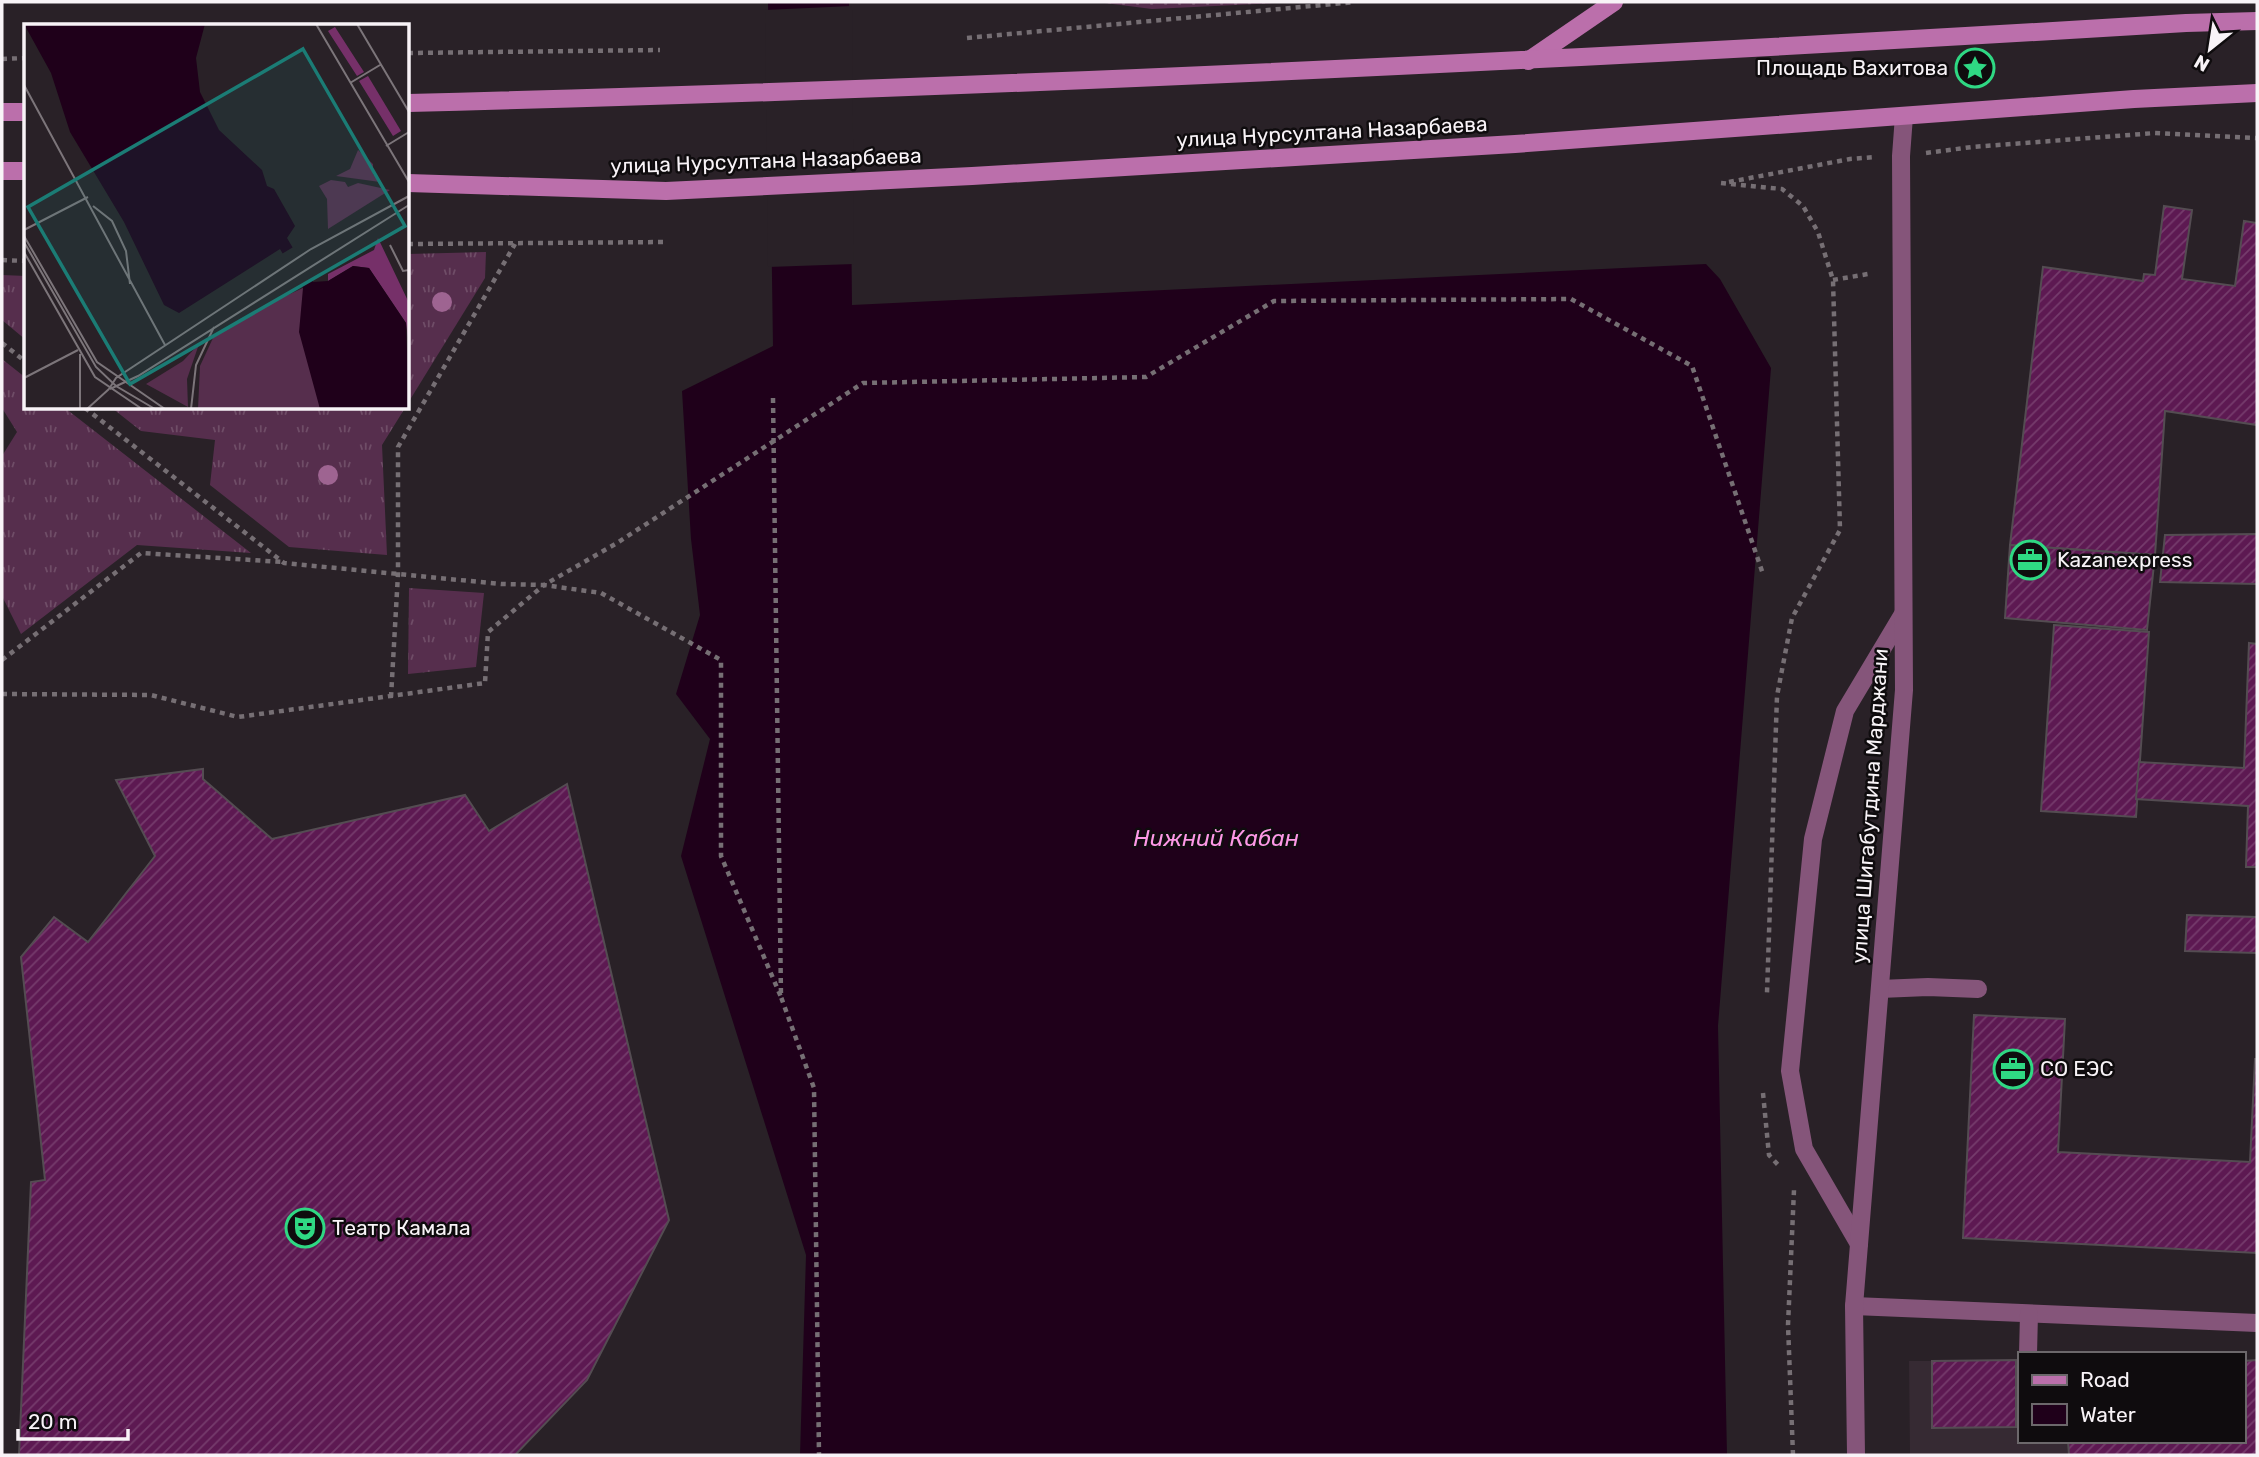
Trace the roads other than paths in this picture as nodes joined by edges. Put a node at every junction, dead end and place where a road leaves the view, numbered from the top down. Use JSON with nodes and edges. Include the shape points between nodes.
{"nodes":[{"id":1,"x":1614,"y":2,"type":"edge"},
{"id":2,"x":2257,"y":21,"type":"edge"},
{"id":3,"x":1527,"y":61,"type":"junction"},
{"id":4,"x":2257,"y":93,"type":"edge"},
{"id":5,"x":410,"y":103,"type":"edge"},
{"id":6,"x":2,"y":112,"type":"edge"},
{"id":7,"x":24,"y":112,"type":"edge"},
{"id":8,"x":1904,"y":116,"type":"junction"},
{"id":9,"x":2,"y":171,"type":"edge"},
{"id":10,"x":24,"y":172,"type":"edge"},
{"id":11,"x":410,"y":183,"type":"edge"},
{"id":12,"x":1903,"y":614,"type":"junction"},
{"id":13,"x":1880,"y":989,"type":"junction"},
{"id":14,"x":1978,"y":989,"type":"dead end"},
{"id":15,"x":1859,"y":1244,"type":"junction"},
{"id":16,"x":1854,"y":1306,"type":"junction"},
{"id":17,"x":2029,"y":1314,"type":"junction"},
{"id":18,"x":2257,"y":1323,"type":"edge"},
{"id":19,"x":2028,"y":1352,"type":"edge"},
{"id":20,"x":1856,"y":1455,"type":"edge"}],
"edges":[{"from":1,"to":3,"type":"main road"},
{"from":2,"to":3,"type":"main road"},
{"from":3,"to":5,"type":"main road","via":[[969,87]]},
{"from":4,"to":8,"type":"main road","name":"улица Нурсултана Назарбаева"},
{"from":6,"to":7,"type":"main road"},
{"from":8,"to":11,"type":"main road","name":"улица Нурсултана Назарбаева","via":[[1515,144],[666,191]]},
{"from":8,"to":12,"type":"street","name":"улица Шигабутдина Марджани"},
{"from":9,"to":10,"type":"main road"},
{"from":12,"to":13,"type":"street","name":"улица Шигабутдина Марджани","via":[[1904,690]]},
{"from":12,"to":15,"type":"street","via":[[1845,711],[1813,839],[1790,1070],[1804,1149]]},
{"from":13,"to":14,"type":"street"},
{"from":13,"to":15,"type":"street","name":"улица Шигабутдина Марджани"},
{"from":15,"to":16,"type":"street","name":"улица Шигабутдина Марджани"},
{"from":16,"to":17,"type":"street"},
{"from":16,"to":20,"type":"street","name":"улица Шигабутдина Марджани"},
{"from":17,"to":18,"type":"street"},
{"from":17,"to":19,"type":"street"}]}
